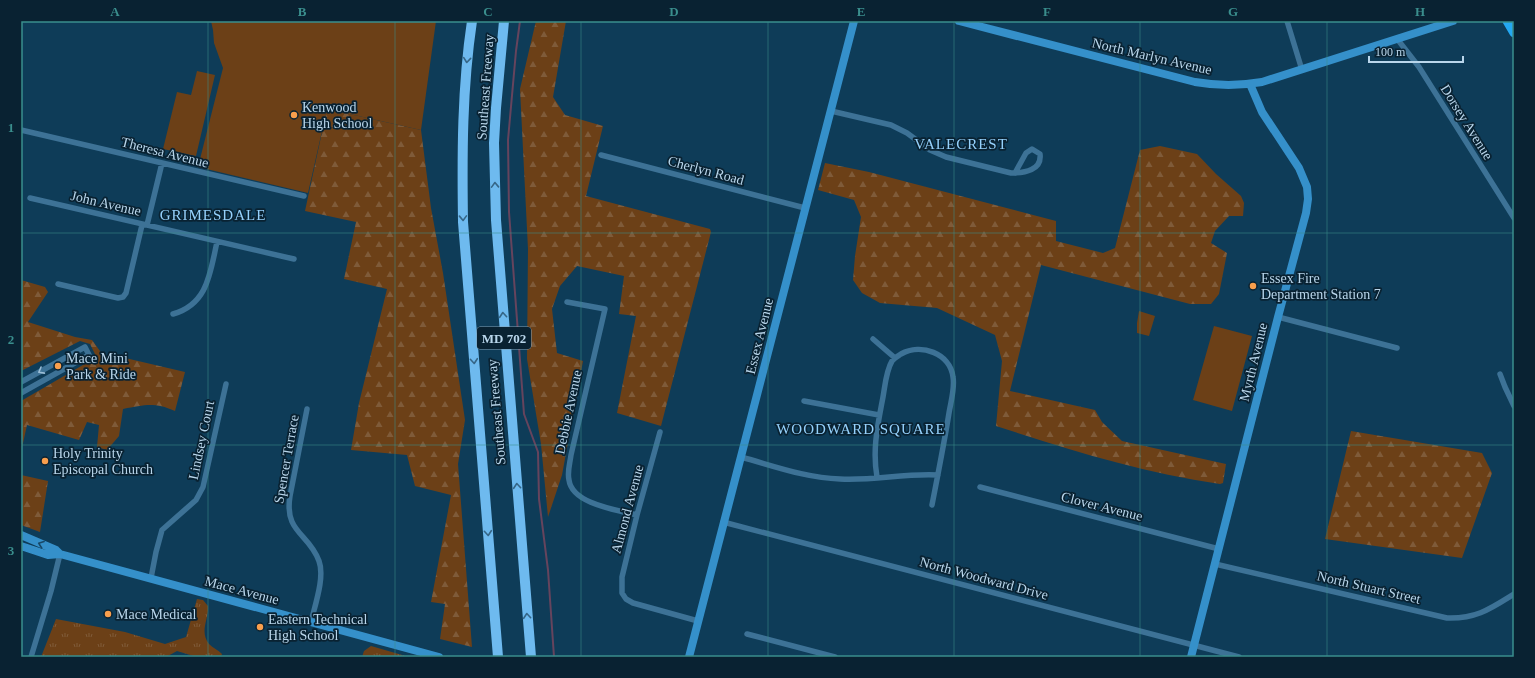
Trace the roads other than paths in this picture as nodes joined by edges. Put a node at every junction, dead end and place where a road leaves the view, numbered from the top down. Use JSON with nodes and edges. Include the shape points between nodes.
{"nodes":[{"id":1,"x":472,"y":21,"type":"edge"},
{"id":2,"x":504,"y":21,"type":"edge"},
{"id":3,"x":854,"y":21,"type":"edge"},
{"id":4,"x":959,"y":21,"type":"edge"},
{"id":5,"x":1287,"y":21,"type":"edge"},
{"id":6,"x":1453,"y":21,"type":"edge"},
{"id":7,"x":1507,"y":21,"type":"edge"},
{"id":8,"x":1514,"y":33,"type":"edge"},
{"id":9,"x":1398,"y":40,"type":"junction"},
{"id":10,"x":1302,"y":70,"type":"junction"},
{"id":11,"x":1250,"y":84,"type":"junction"},
{"id":12,"x":831,"y":111,"type":"junction"},
{"id":13,"x":21,"y":130,"type":"edge"},
{"id":14,"x":600,"y":155,"type":"dead end"},
{"id":15,"x":162,"y":163,"type":"junction"},
{"id":16,"x":1015,"y":173,"type":"junction"},
{"id":17,"x":304,"y":196,"type":"dead end"},
{"id":18,"x":30,"y":198,"type":"dead end"},
{"id":19,"x":805,"y":208,"type":"junction"},
{"id":20,"x":1514,"y":218,"type":"edge"},
{"id":21,"x":145,"y":225,"type":"junction"},
{"id":22,"x":217,"y":242,"type":"junction"},
{"id":23,"x":294,"y":259,"type":"dead end"},
{"id":24,"x":58,"y":284,"type":"dead end"},
{"id":25,"x":567,"y":302,"type":"dead end"},
{"id":26,"x":173,"y":314,"type":"dead end"},
{"id":27,"x":1278,"y":317,"type":"junction"},
{"id":28,"x":873,"y":339,"type":"dead end"},
{"id":29,"x":1397,"y":348,"type":"dead end"},
{"id":30,"x":894,"y":358,"type":"junction"},
{"id":31,"x":1500,"y":374,"type":"dead end"},
{"id":32,"x":21,"y":382,"type":"edge"},
{"id":33,"x":226,"y":384,"type":"dead end"},
{"id":34,"x":21,"y":393,"type":"edge"},
{"id":35,"x":804,"y":402,"type":"dead end"},
{"id":36,"x":1514,"y":406,"type":"edge"},
{"id":37,"x":308,"y":409,"type":"dead end"},
{"id":38,"x":879,"y":415,"type":"junction"},
{"id":39,"x":660,"y":432,"type":"dead end"},
{"id":40,"x":741,"y":457,"type":"junction"},
{"id":41,"x":938,"y":475,"type":"junction"},
{"id":42,"x":877,"y":477,"type":"junction"},
{"id":43,"x":980,"y":487,"type":"dead end"},
{"id":44,"x":932,"y":505,"type":"dead end"},
{"id":45,"x":637,"y":515,"type":"junction"},
{"id":46,"x":724,"y":522,"type":"junction"},
{"id":47,"x":21,"y":535,"type":"edge"},
{"id":48,"x":21,"y":546,"type":"edge"},
{"id":49,"x":1219,"y":549,"type":"junction"},
{"id":50,"x":60,"y":554,"type":"junction"},
{"id":51,"x":1215,"y":564,"type":"junction"},
{"id":52,"x":491,"y":575,"type":"junction"},
{"id":53,"x":151,"y":578,"type":"junction"},
{"id":54,"x":1514,"y":594,"type":"edge"},
{"id":55,"x":698,"y":621,"type":"junction"},
{"id":56,"x":311,"y":622,"type":"junction"},
{"id":57,"x":747,"y":634,"type":"dead end"},
{"id":58,"x":1194,"y":645,"type":"junction"},
{"id":59,"x":531,"y":656,"type":"edge"},
{"id":60,"x":31,"y":657,"type":"edge"},
{"id":61,"x":439,"y":657,"type":"edge"},
{"id":62,"x":491,"y":657,"type":"edge"},
{"id":63,"x":498,"y":657,"type":"edge"},
{"id":64,"x":689,"y":657,"type":"edge"},
{"id":65,"x":835,"y":657,"type":"edge"},
{"id":66,"x":1191,"y":657,"type":"edge"},
{"id":67,"x":1239,"y":657,"type":"edge"}],
"edges":[{"from":1,"to":52,"type":"highway","name":"Southeast Freeway","number":"MD 702","one_way":true,"via":[[464,107],[462,177]]},
{"from":59,"to":2,"type":"highway","name":"Southeast Freeway","number":"MD 702","one_way":true,"via":[[496,220],[496,108]]},
{"from":3,"to":12,"type":"street","name":"Essex Avenue"},
{"from":4,"to":11,"type":"street","name":"North Marlyn Avenue","via":[[1195,82],[1218,85]]},
{"from":5,"to":10,"type":"street"},
{"from":6,"to":9,"type":"street","name":"North Marlyn Avenue"},
{"from":7,"to":8,"type":"main road"},
{"from":9,"to":10,"type":"street","name":"North Marlyn Avenue"},
{"from":9,"to":20,"type":"street","name":"Dorsey Avenue","via":[[1419,67]]},
{"from":10,"to":11,"type":"street","name":"North Marlyn Avenue"},
{"from":11,"to":27,"type":"street","name":"Myrth Avenue","via":[[1262,112],[1299,168],[1307,187],[1306,213]]},
{"from":12,"to":16,"type":"street","via":[[892,125],[930,150],[946,157]]},
{"from":12,"to":19,"type":"street","name":"Essex Avenue"},
{"from":13,"to":15,"type":"street","name":"Theresa Avenue"},
{"from":14,"to":19,"type":"street","name":"Cherlyn Road"},
{"from":15,"to":17,"type":"street","name":"Theresa Avenue"},
{"from":15,"to":21,"type":"street"},
{"from":16,"to":16,"type":"street","via":[[1038,166],[1040,154],[1032,149],[1026,153]]},
{"from":18,"to":21,"type":"street","name":"John Avenue"},
{"from":19,"to":40,"type":"street","name":"Essex Avenue"},
{"from":21,"to":22,"type":"street","name":"John Avenue"},
{"from":21,"to":24,"type":"street","via":[[123,297]]},
{"from":22,"to":23,"type":"street","name":"John Avenue"},
{"from":22,"to":26,"type":"street","via":[[203,292],[185,309]]},
{"from":25,"to":45,"type":"street","name":"Debbie Avenue","via":[[605,309],[571,455],[569,483],[576,494],[586,501]]},
{"from":27,"to":29,"type":"street"},
{"from":27,"to":49,"type":"street","name":"Myrth Avenue"},
{"from":28,"to":30,"type":"street"},
{"from":30,"to":38,"type":"street"},
{"from":30,"to":41,"type":"street","via":[[908,350],[927,349],[945,361],[952,371],[952,392]]},
{"from":31,"to":36,"type":"street"},
{"from":34,"to":32,"type":"street","one_way":true,"via":[[89,355],[85,347]]},
{"from":33,"to":53,"type":"street","name":"Lindsey Court","via":[[204,487],[196,500],[162,530]]},
{"from":35,"to":38,"type":"street"},
{"from":37,"to":56,"type":"street","name":"Spencer Terrace","via":[[288,509],[293,525],[316,555],[320,567],[321,577]]},
{"from":38,"to":42,"type":"street","via":[[875,447]]},
{"from":39,"to":45,"type":"street","name":"Almond Avenue"},
{"from":40,"to":42,"type":"street","via":[[823,478],[852,480]]},
{"from":40,"to":46,"type":"street","name":"Essex Avenue"},
{"from":41,"to":42,"type":"street"},
{"from":41,"to":44,"type":"street"},
{"from":43,"to":49,"type":"street","name":"Clover Avenue"},
{"from":45,"to":55,"type":"street","name":"Almond Avenue","via":[[622,577],[622,593],[632,603]]},
{"from":46,"to":55,"type":"street","name":"Essex Avenue"},
{"from":46,"to":58,"type":"street","name":"North Woodward Drive"},
{"from":50,"to":47,"type":"street","name":"Mace Avenue","one_way":true},
{"from":48,"to":50,"type":"street","name":"Mace Avenue","via":[[48,555]]},
{"from":49,"to":51,"type":"street","name":"Myrth Avenue"},
{"from":50,"to":53,"type":"street","name":"Mace Avenue"},
{"from":50,"to":60,"type":"street"},
{"from":51,"to":54,"type":"street","name":"North Stuart Street","via":[[1447,618],[1477,615]]},
{"from":51,"to":58,"type":"street","name":"Myrth Avenue"},
{"from":52,"to":62,"type":"highway"},
{"from":52,"to":63,"type":"highway","name":"Southeast Freeway","number":"MD 702"},
{"from":53,"to":56,"type":"street","name":"Mace Avenue"},
{"from":55,"to":64,"type":"street","name":"Essex Avenue"},
{"from":56,"to":61,"type":"street","name":"Mace Avenue"},
{"from":57,"to":65,"type":"street"},
{"from":58,"to":66,"type":"street","name":"Myrth Avenue"},
{"from":58,"to":67,"type":"street","name":"North Woodward Drive"}]}
